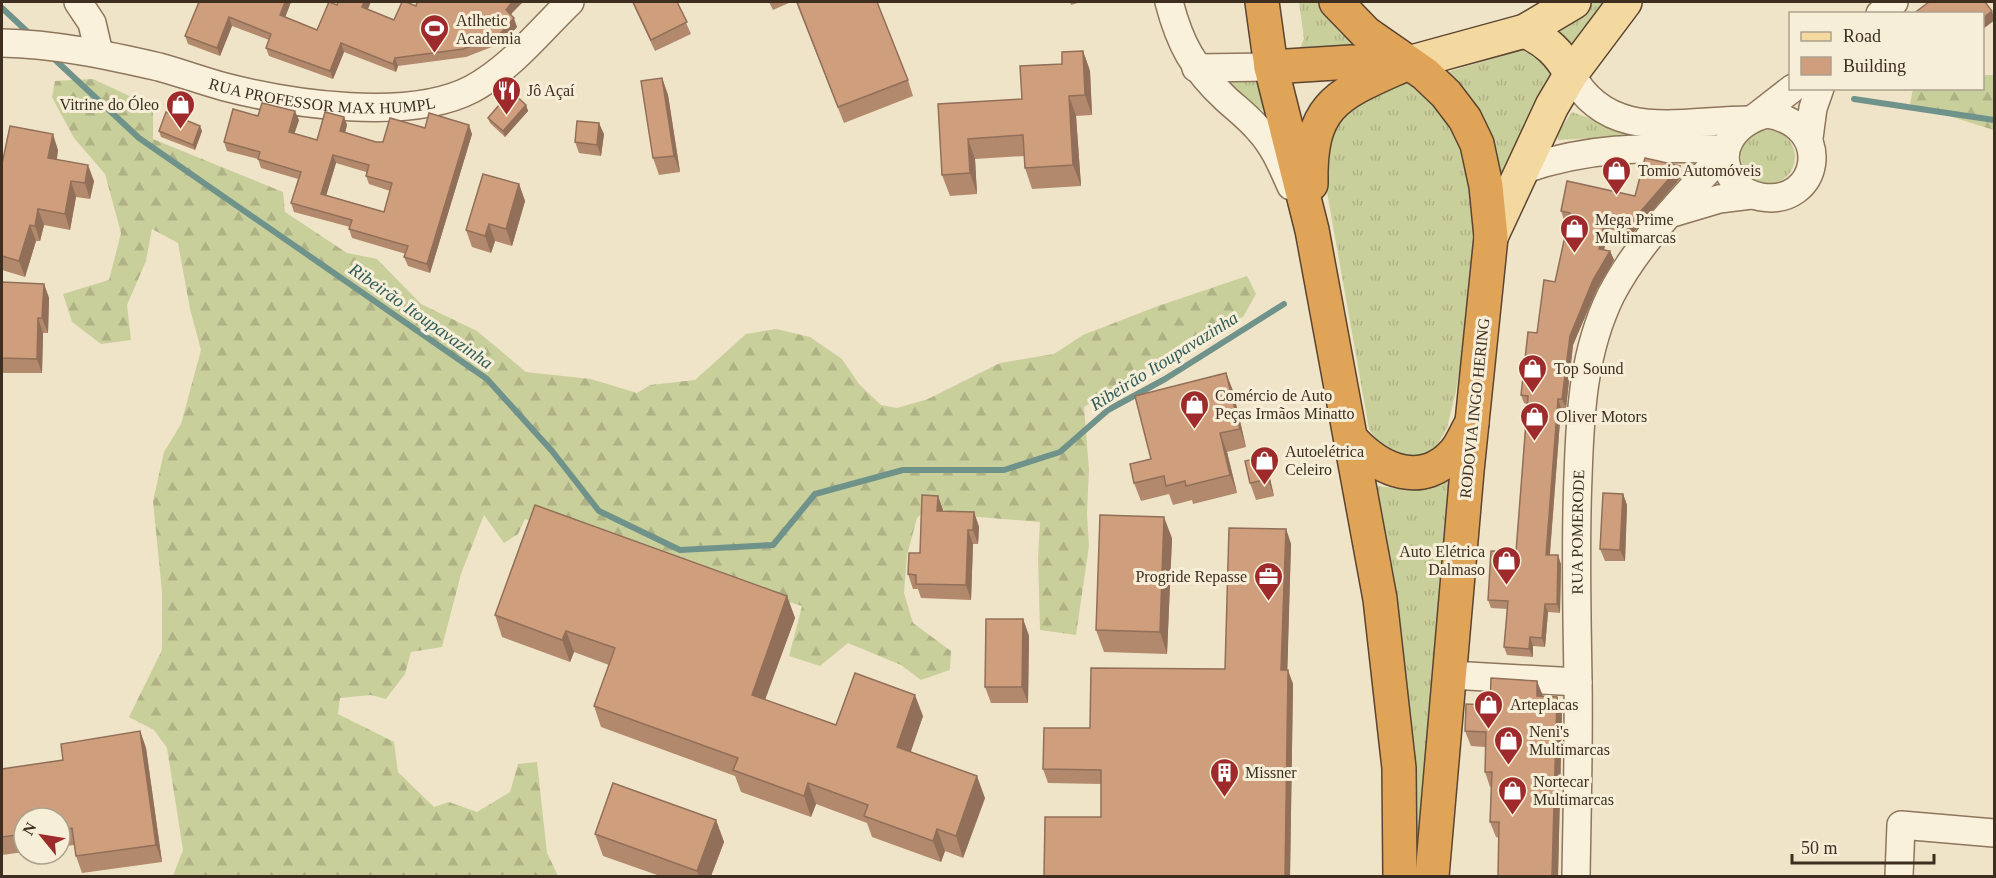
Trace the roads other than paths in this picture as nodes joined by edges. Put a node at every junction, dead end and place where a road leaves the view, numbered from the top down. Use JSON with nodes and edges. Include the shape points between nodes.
{"nodes":[{"id":1,"x":78,"y":2,"type":"edge"},
{"id":2,"x":570,"y":2,"type":"edge"},
{"id":3,"x":1168,"y":2,"type":"edge"},
{"id":4,"x":1262,"y":2,"type":"edge"},
{"id":5,"x":1336,"y":2,"type":"edge"},
{"id":6,"x":1574,"y":2,"type":"edge"},
{"id":7,"x":1625,"y":2,"type":"edge"},
{"id":8,"x":1894,"y":2,"type":"edge"},
{"id":9,"x":1882,"y":12,"type":"edge"},
{"id":10,"x":1525,"y":30,"type":"junction"},
{"id":11,"x":2,"y":44,"type":"edge"},
{"id":12,"x":99,"y":53,"type":"junction"},
{"id":13,"x":1408,"y":63,"type":"junction"},
{"id":14,"x":1196,"y":68,"type":"junction"},
{"id":15,"x":1271,"y":68,"type":"junction"},
{"id":16,"x":1571,"y":74,"type":"junction"},
{"id":17,"x":1790,"y":90,"type":"edge"},
{"id":18,"x":1819,"y":90,"type":"edge"},
{"id":19,"x":1753,"y":118,"type":"junction"},
{"id":20,"x":1809,"y":138,"type":"junction"},
{"id":21,"x":1724,"y":151,"type":"junction"},
{"id":22,"x":1522,"y":170,"type":"junction"},
{"id":23,"x":1751,"y":195,"type":"junction"},
{"id":24,"x":1671,"y":214,"type":"junction"},
{"id":25,"x":1312,"y":230,"type":"junction"},
{"id":26,"x":1491,"y":237,"type":"junction"},
{"id":27,"x":1473,"y":421,"type":"junction"},
{"id":28,"x":1353,"y":441,"type":"junction"},
{"id":29,"x":1450,"y":675,"type":"junction"},
{"id":30,"x":1578,"y":682,"type":"junction"},
{"id":31,"x":1995,"y":833,"type":"edge"},
{"id":32,"x":1393,"y":863,"type":"edge"},
{"id":33,"x":1384,"y":876,"type":"edge"},
{"id":34,"x":1432,"y":876,"type":"edge"},
{"id":35,"x":1576,"y":876,"type":"edge"},
{"id":36,"x":1899,"y":876,"type":"edge"}],
"edges":[{"from":1,"to":12,"type":"street","via":[[92,22]]},
{"from":2,"to":12,"type":"street","name":"RUA PROFESSOR MAX HUMPL","via":[[487,80],[468,91],[409,105],[334,105],[279,98]]},
{"from":3,"to":14,"type":"street","via":[[1185,51]]},
{"from":4,"to":15,"type":"highway"},
{"from":5,"to":13,"type":"highway","name":"RODOVIA INGO HERING","via":[[1366,33]]},
{"from":6,"to":10,"type":"main road"},
{"from":7,"to":16,"type":"main road"},
{"from":8,"to":9,"type":"street"},
{"from":10,"to":13,"type":"main road"},
{"from":10,"to":16,"type":"main road","via":[[1546,41]]},
{"from":11,"to":12,"type":"street","name":"RUA PROFESSOR MAX HUMPL"},
{"from":13,"to":15,"type":"highway","via":[[1351,62]]},
{"from":13,"to":25,"type":"highway","via":[[1335,100],[1318,124],[1311,170]]},
{"from":13,"to":26,"type":"highway","name":"RODOVIA INGO HERING","via":[[1446,94],[1477,144]]},
{"from":14,"to":15,"type":"street"},
{"from":14,"to":25,"type":"street","via":[[1259,129],[1274,150]]},
{"from":15,"to":25,"type":"highway"},
{"from":16,"to":19,"type":"street","via":[[1595,105],[1628,122]]},
{"from":16,"to":22,"type":"main road"},
{"from":17,"to":19,"type":"street"},
{"from":18,"to":20,"type":"street"},
{"from":19,"to":20,"type":"street","via":[[1779,116]]},
{"from":19,"to":21,"type":"street","via":[[1736,131]]},
{"from":20,"to":23,"type":"street","via":[[1812,165],[1805,181],[1778,197]]},
{"from":21,"to":22,"type":"street","via":[[1590,151]]},
{"from":21,"to":23,"type":"street","via":[[1730,177]]},
{"from":21,"to":24,"type":"street","name":"RUA POMERODE"},
{"from":22,"to":26,"type":"main road"},
{"from":23,"to":24,"type":"street"},
{"from":24,"to":30,"type":"street","name":"RUA POMERODE","via":[[1655,229],[1611,295],[1589,351],[1580,414],[1576,524]]},
{"from":25,"to":28,"type":"highway"},
{"from":26,"to":27,"type":"highway","name":"RODOVIA INGO HERING"},
{"from":27,"to":28,"type":"highway","via":[[1455,452],[1427,471],[1388,469],[1369,459]]},
{"from":27,"to":29,"type":"highway","name":"RODOVIA INGO HERING"},
{"from":28,"to":32,"type":"highway","via":[[1380,599],[1399,768]]},
{"from":29,"to":30,"type":"street"},
{"from":29,"to":34,"type":"highway","name":"RODOVIA INGO HERING"},
{"from":30,"to":35,"type":"street","name":"RUA POMERODE"},
{"from":31,"to":36,"type":"street","via":[[1901,825]]},
{"from":32,"to":33,"type":"street"}]}
